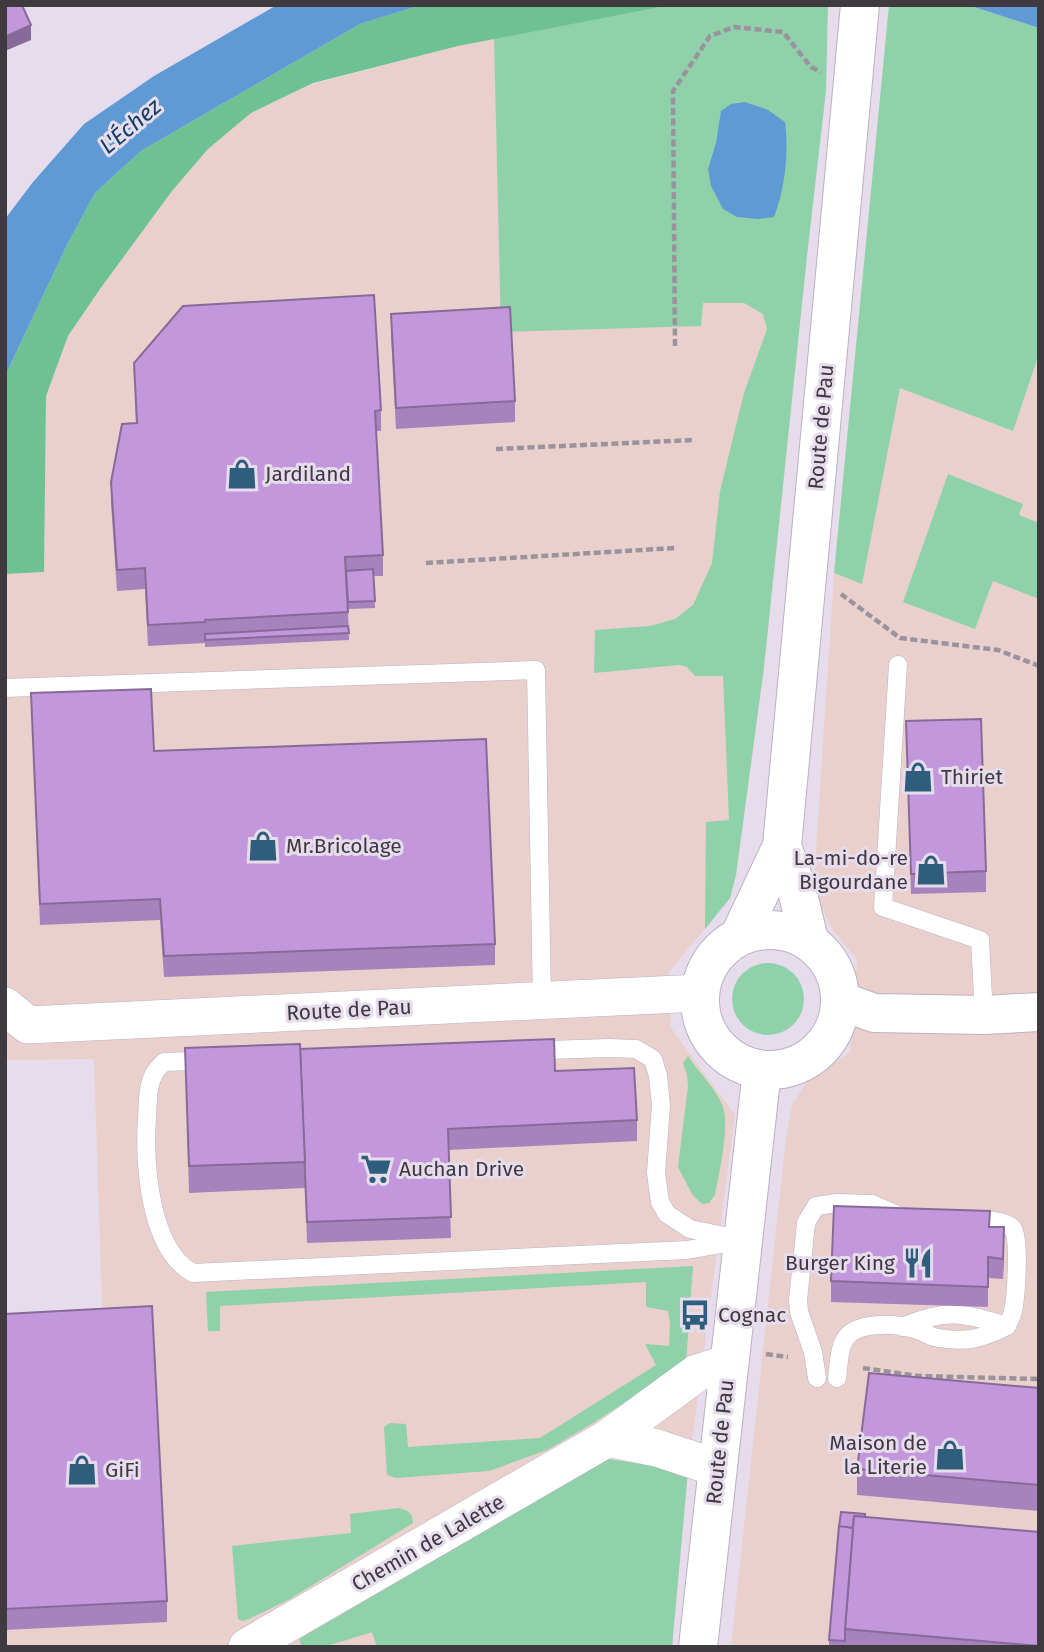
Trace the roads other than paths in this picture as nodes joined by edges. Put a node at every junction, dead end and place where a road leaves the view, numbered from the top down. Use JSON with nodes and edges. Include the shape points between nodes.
{"nodes":[{"id":1,"x":860,"y":6,"type":"edge"},
{"id":2,"x":898,"y":665,"type":"dead end"},
{"id":3,"x":5,"y":688,"type":"edge"},
{"id":4,"x":782,"y":846,"type":"junction"},
{"id":5,"x":740,"y":935,"type":"junction"},
{"id":6,"x":809,"y":940,"type":"junction"},
{"id":7,"x":699,"y":993,"type":"junction"},
{"id":8,"x":542,"y":1001,"type":"junction"},
{"id":9,"x":841,"y":1001,"type":"junction"},
{"id":10,"x":5,"y":1006,"type":"edge"},
{"id":11,"x":1039,"y":1012,"type":"edge"},
{"id":12,"x":984,"y":1015,"type":"junction"},
{"id":13,"x":762,"y":1070,"type":"junction"},
{"id":14,"x":914,"y":1218,"type":"edge"},
{"id":15,"x":947,"y":1220,"type":"edge"},
{"id":16,"x":744,"y":1240,"type":"junction"},
{"id":17,"x":1007,"y":1326,"type":"junction"},
{"id":18,"x":903,"y":1327,"type":"junction"},
{"id":19,"x":729,"y":1356,"type":"junction"},
{"id":20,"x":816,"y":1369,"type":"road end"},
{"id":21,"x":838,"y":1371,"type":"road end"},
{"id":22,"x":608,"y":1438,"type":"junction"},
{"id":23,"x":716,"y":1468,"type":"junction"},
{"id":24,"x":247,"y":1647,"type":"edge"},
{"id":25,"x":698,"y":1647,"type":"edge"}],
"edges":[{"from":1,"to":4,"type":"main road","name":"Route de Pau"},
{"from":2,"to":12,"type":"lane","via":[[883,907],[980,940]]},
{"from":3,"to":8,"type":"lane","via":[[536,670]]},
{"from":4,"to":5,"type":"main road","name":"Route de Pau"},
{"from":4,"to":6,"type":"main road","name":"Route de Pau"},
{"from":5,"to":6,"type":"main road","via":[[786,930]]},
{"from":5,"to":7,"type":"main road","name":"Route de Pau","via":[[720,949],[706,970]]},
{"from":6,"to":9,"type":"main road","name":"Route de Pau","via":[[826,956],[838,977]]},
{"from":7,"to":8,"type":"street","name":"Route de Pau"},
{"from":7,"to":13,"type":"main road","via":[[709,1035],[741,1065]]},
{"from":8,"to":10,"type":"street","name":"Route de Pau","via":[[29,1025]]},
{"from":9,"to":12,"type":"main road","via":[[874,1013]]},
{"from":9,"to":13,"type":"main road","via":[[837,1024],[825,1045],[796,1065]]},
{"from":11,"to":12,"type":"main road"},
{"from":13,"to":16,"type":"main road","name":"Route de Pau"},
{"from":14,"to":20,"type":"lane","via":[[872,1204],[816,1206],[806,1223],[798,1300]]},
{"from":15,"to":17,"type":"lane","via":[[1006,1223],[1013,1229],[1016,1281]]},
{"from":16,"to":16,"type":"lane","via":[[687,1250],[193,1273],[173,1256],[157,1224],[145,1141],[153,1074],[164,1062],[636,1049],[653,1059],[658,1076],[661,1105],[656,1173],[660,1202],[667,1214],[690,1229]]},
{"from":16,"to":19,"type":"main road","name":"Route de Pau"},
{"from":17,"to":18,"type":"lane","via":[[945,1314]]},
{"from":17,"to":18,"type":"lane","via":[[967,1340],[929,1336]]},
{"from":18,"to":21,"type":"lane","via":[[854,1330],[844,1339]]},
{"from":19,"to":22,"type":"street","name":"Chemin de Lalette","via":[[697,1373]]},
{"from":19,"to":23,"type":"main road","name":"Route de Pau"},
{"from":22,"to":23,"type":"street"},
{"from":22,"to":24,"type":"street","name":"Chemin de Lalette"},
{"from":23,"to":25,"type":"main road","name":"Route de Pau"}]}
